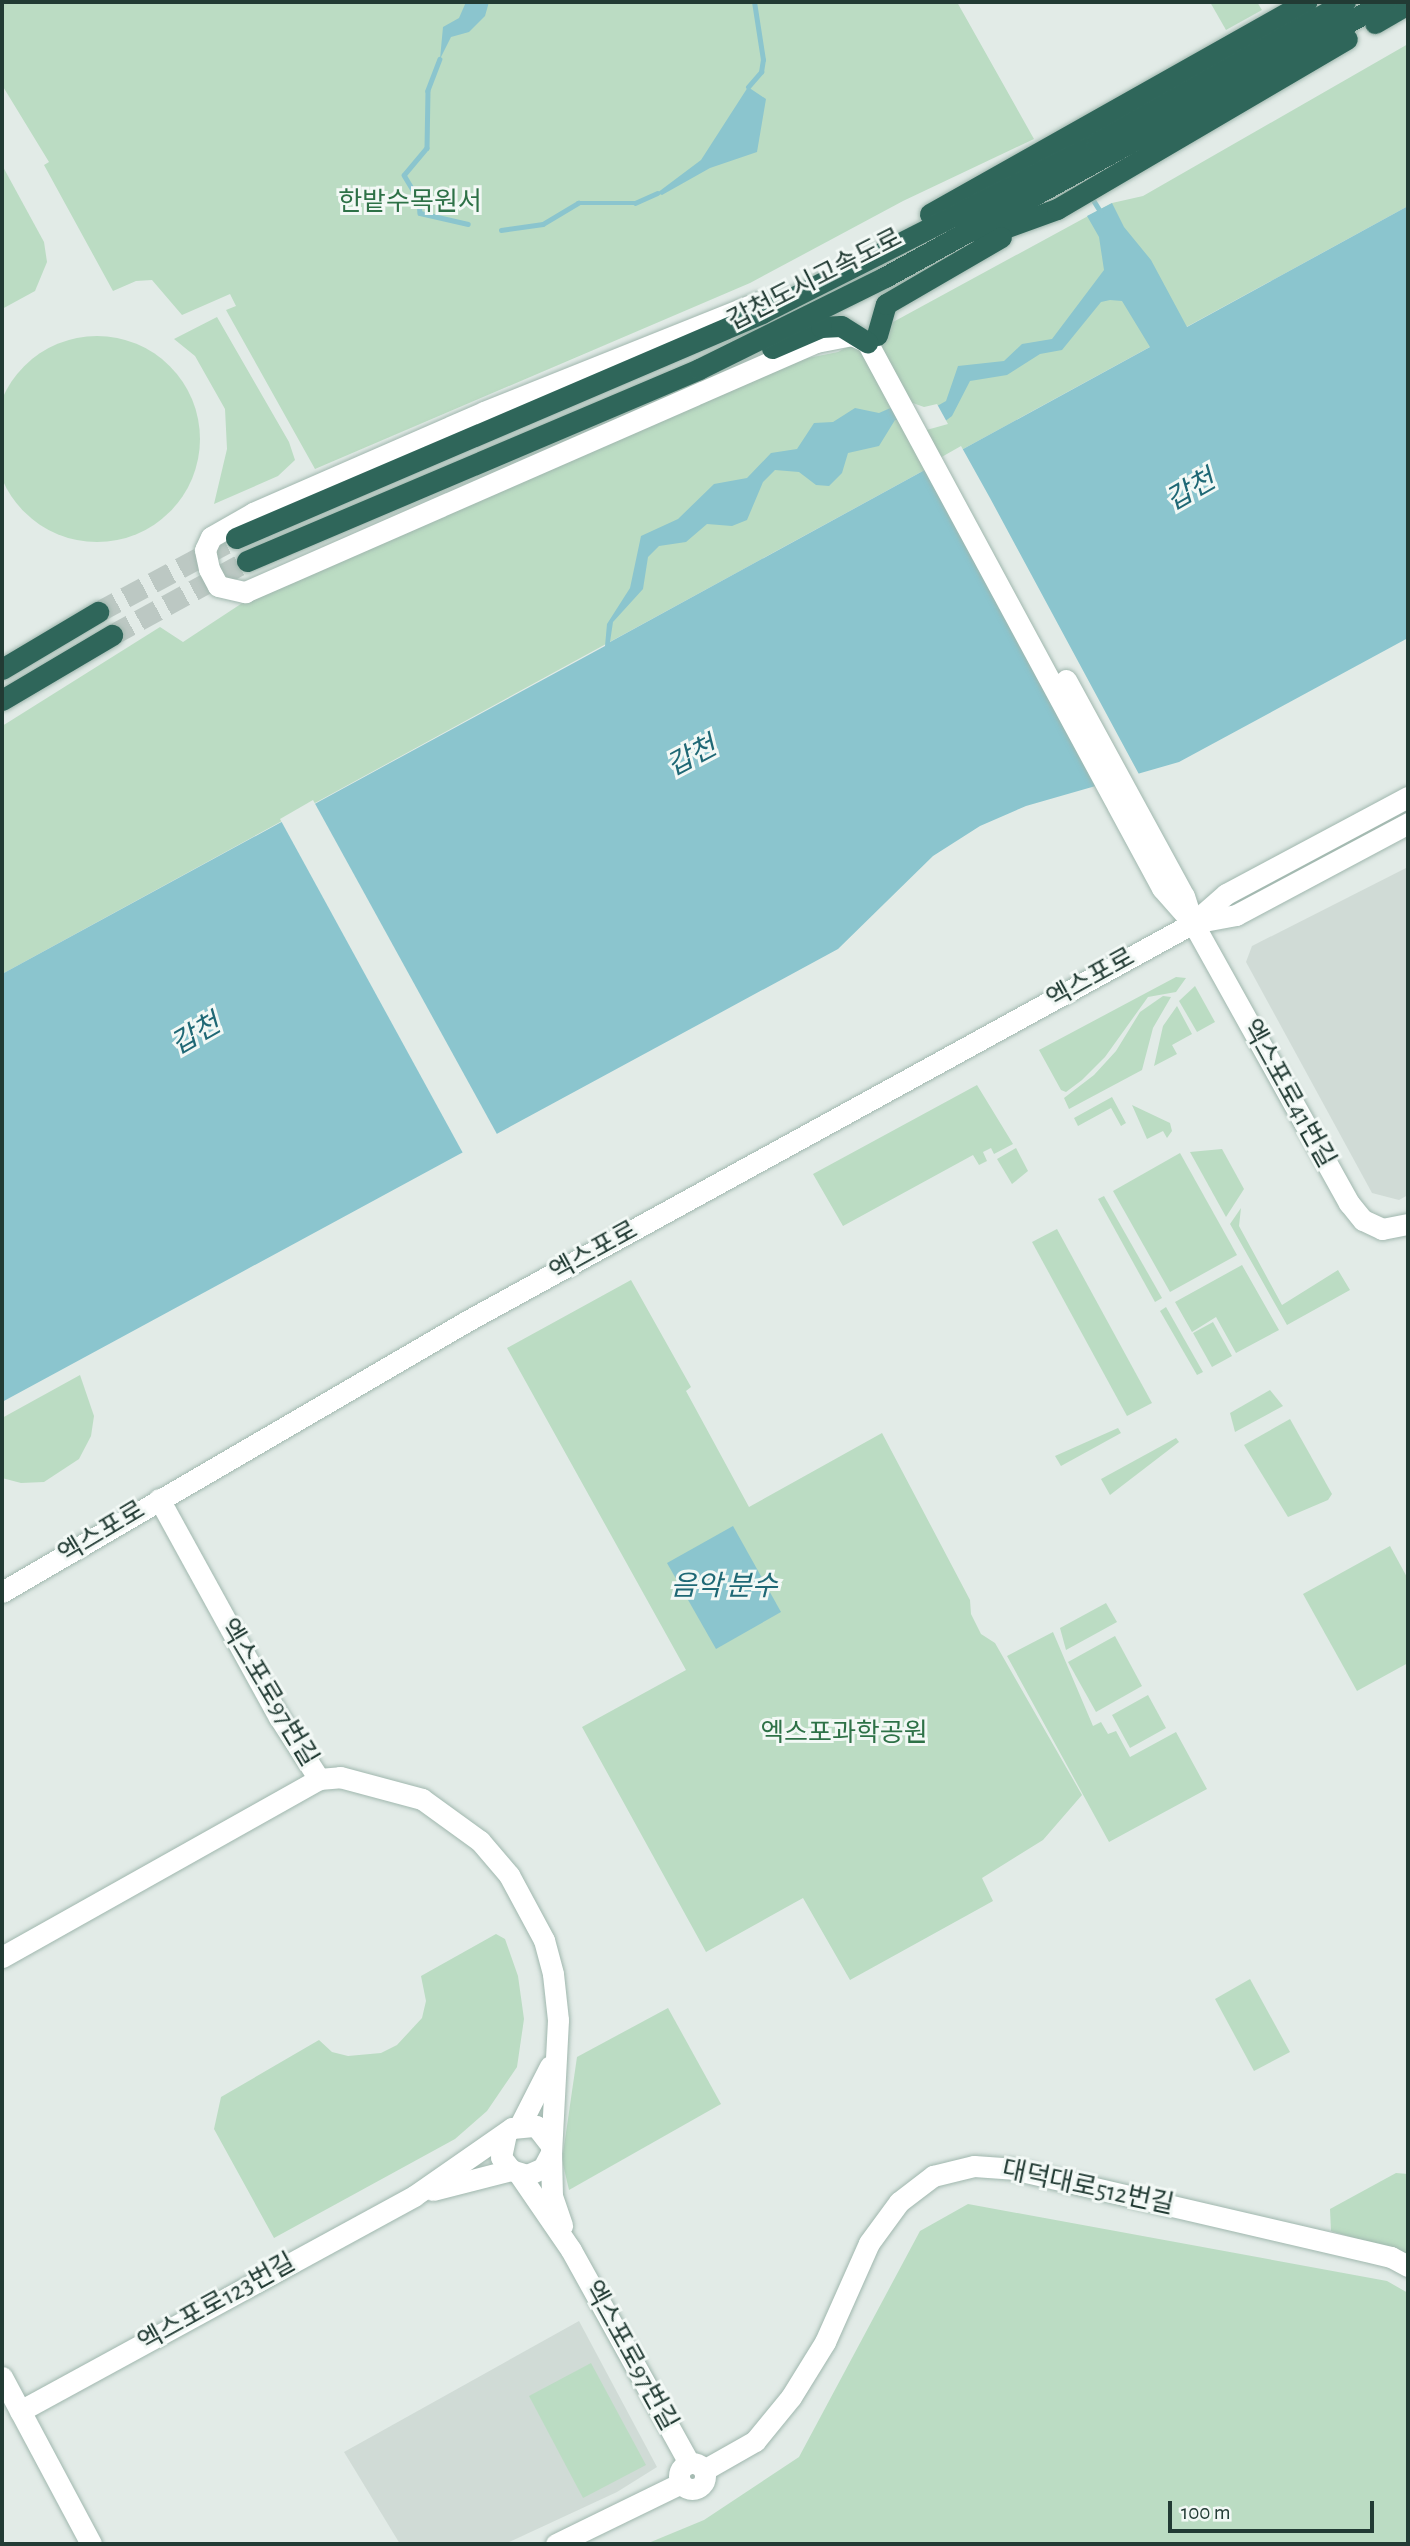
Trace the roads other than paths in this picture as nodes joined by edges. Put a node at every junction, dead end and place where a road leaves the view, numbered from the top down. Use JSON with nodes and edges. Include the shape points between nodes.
{"nodes":[{"id":1,"x":1306,"y":2,"type":"edge"},
{"id":2,"x":1345,"y":2,"type":"edge"},
{"id":3,"x":1385,"y":2,"type":"edge"},
{"id":4,"x":1408,"y":4,"type":"edge"},
{"id":5,"x":1023,"y":224,"type":"junction"},
{"id":6,"x":943,"y":247,"type":"junction"},
{"id":7,"x":871,"y":260,"type":"junction"},
{"id":8,"x":815,"y":276,"type":"junction"},
{"id":9,"x":759,"y":302,"type":"junction"},
{"id":10,"x":872,"y":338,"type":"junction"},
{"id":11,"x":669,"y":352,"type":"junction"},
{"id":12,"x":699,"y":369,"type":"junction"},
{"id":13,"x":236,"y":538,"type":"tunnel mouth"},
{"id":14,"x":247,"y":561,"type":"tunnel mouth"},
{"id":15,"x":98,"y":612,"type":"tunnel mouth"},
{"id":16,"x":112,"y":635,"type":"tunnel mouth"},
{"id":17,"x":2,"y":669,"type":"edge"},
{"id":18,"x":2,"y":700,"type":"edge"},
{"id":19,"x":1408,"y":797,"type":"edge"},
{"id":20,"x":1408,"y":823,"type":"edge"},
{"id":21,"x":1193,"y":923,"type":"junction"},
{"id":22,"x":1408,"y":1224,"type":"edge"},
{"id":23,"x":159,"y":1499,"type":"junction"},
{"id":24,"x":2,"y":1592,"type":"edge"},
{"id":25,"x":319,"y":1779,"type":"junction"},
{"id":26,"x":2,"y":1957,"type":"edge"},
{"id":27,"x":554,"y":2058,"type":"junction"},
{"id":28,"x":513,"y":2129,"type":"junction"},
{"id":29,"x":551,"y":2149,"type":"junction"},
{"id":30,"x":515,"y":2172,"type":"junction"},
{"id":31,"x":414,"y":2196,"type":"junction"},
{"id":32,"x":571,"y":2250,"type":"junction"},
{"id":33,"x":1408,"y":2266,"type":"edge"},
{"id":34,"x":2,"y":2377,"type":"edge"},
{"id":35,"x":20,"y":2411,"type":"junction"},
{"id":36,"x":697,"y":2466,"type":"junction"},
{"id":37,"x":90,"y":2544,"type":"edge"},
{"id":38,"x":556,"y":2544,"type":"edge"}],
"edges":[{"from":1,"to":8,"type":"highway","via":[[1063,142]]},
{"from":2,"to":7,"type":"highway","name":"갑천도시고속도로","via":[[1097,143]]},
{"from":3,"to":6,"type":"highway","name":"갑천도시고속도로"},
{"from":4,"to":5,"type":"highway","via":[[1078,198]]},
{"from":5,"to":6,"type":"highway"},
{"from":5,"to":10,"type":"highway","via":[[886,304]]},
{"from":6,"to":12,"type":"highway","name":"갑천도시고속도로"},
{"from":7,"to":8,"type":"highway"},
{"from":7,"to":11,"type":"highway","name":"갑천도시고속도로","via":[[719,334]]},
{"from":8,"to":9,"type":"highway"},
{"from":9,"to":10,"type":"street","via":[[484,412],[253,513],[211,537],[205,550],[209,569],[219,586],[245,592],[816,342],[852,335]]},
{"from":9,"to":11,"type":"highway"},
{"from":10,"to":12,"type":"highway","via":[[841,326],[821,327],[768,349]]},
{"from":10,"to":21,"type":"street","name":"엑스포로41번길"},
{"from":11,"to":13,"type":"highway","name":"갑천도시고속도로"},
{"from":12,"to":14,"type":"highway","name":"갑천도시고속도로"},
{"from":15,"to":17,"type":"highway"},
{"from":16,"to":18,"type":"highway"},
{"from":19,"to":21,"type":"street","name":"엑스포로","via":[[1226,894]]},
{"from":20,"to":21,"type":"street","name":"엑스포로","via":[[1236,915]]},
{"from":21,"to":22,"type":"street","name":"엑스포로41번길","via":[[1355,1212],[1382,1229]]},
{"from":21,"to":23,"type":"street","name":"엑스포로","via":[[488,1309]]},
{"from":23,"to":24,"type":"street","name":"엑스포로"},
{"from":23,"to":25,"type":"street","name":"엑스포로97번길","via":[[273,1707]]},
{"from":25,"to":26,"type":"street"},
{"from":25,"to":27,"type":"street","name":"엑스포로97번길","via":[[340,1777],[422,1800],[451,1816],[502,1866],[527,1903],[554,1974],[558,2020]]},
{"from":27,"to":28,"type":"street"},
{"from":27,"to":29,"type":"street","name":"엑스포로97번길"},
{"from":28,"to":29,"type":"street","via":[[543,2130]]},
{"from":28,"to":30,"type":"street","via":[[501,2157]]},
{"from":28,"to":31,"type":"street"},
{"from":29,"to":30,"type":"street","via":[[543,2168]]},
{"from":29,"to":32,"type":"street","name":"엑스포로97번길","via":[[552,2196]]},
{"from":30,"to":31,"type":"street"},
{"from":30,"to":32,"type":"street"},
{"from":31,"to":35,"type":"street","name":"엑스포로123번길"},
{"from":32,"to":36,"type":"street","name":"엑스포로97번길"},
{"from":33,"to":36,"type":"street","name":"대덕대로512번길","via":[[1380,2254],[1013,2169],[974,2166],[933,2176],[899,2202],[869,2243],[825,2342],[791,2398],[755,2441]]},
{"from":34,"to":35,"type":"street"},
{"from":35,"to":37,"type":"street"},
{"from":36,"to":38,"type":"street","via":[[680,2471],[681,2483]]}]}
